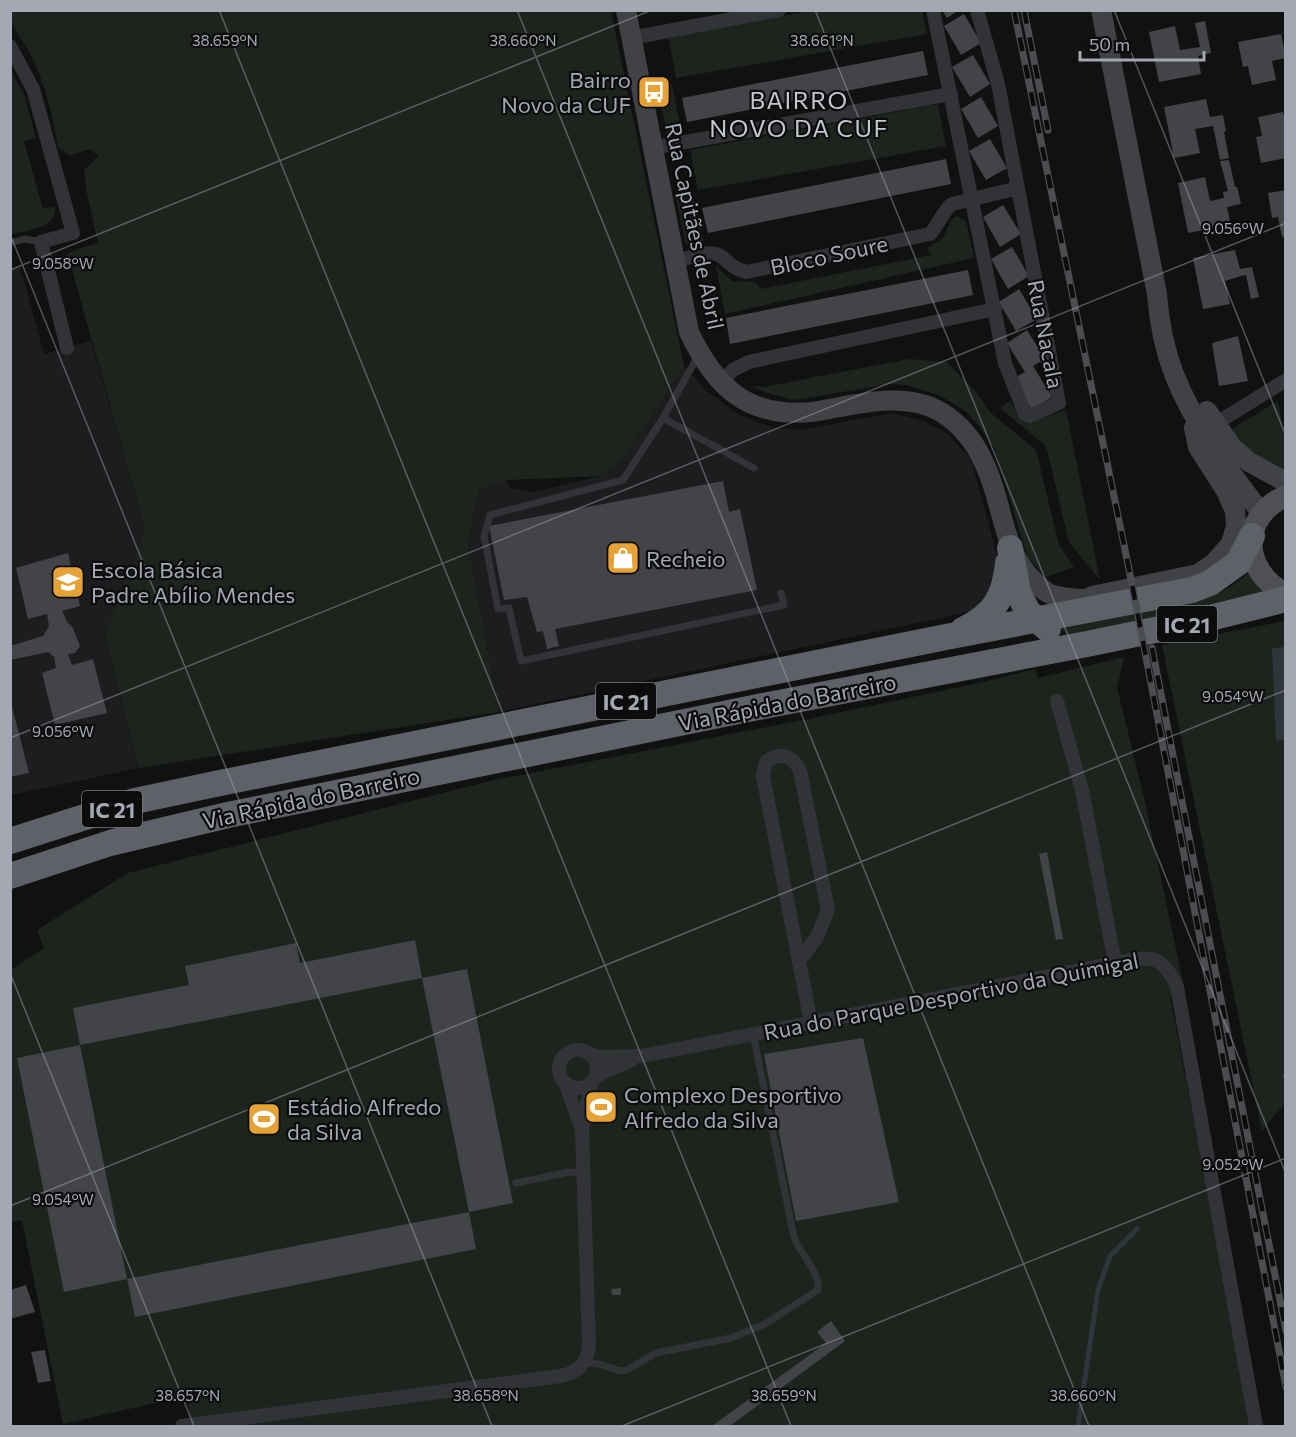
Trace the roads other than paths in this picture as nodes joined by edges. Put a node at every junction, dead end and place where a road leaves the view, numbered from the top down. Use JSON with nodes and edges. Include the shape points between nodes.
{"nodes":[{"id":1,"x":626,"y":10,"type":"edge"},
{"id":2,"x":778,"y":10,"type":"edge"},
{"id":3,"x":933,"y":10,"type":"edge"},
{"id":4,"x":977,"y":10,"type":"edge"},
{"id":5,"x":1101,"y":10,"type":"edge"},
{"id":6,"x":631,"y":38,"type":"junction"},
{"id":7,"x":10,"y":46,"type":"edge"},
{"id":8,"x":951,"y":94,"type":"junction"},
{"id":9,"x":652,"y":148,"type":"junction"},
{"id":10,"x":1018,"y":188,"type":"junction"},
{"id":11,"x":972,"y":199,"type":"junction"},
{"id":12,"x":41,"y":242,"type":"junction"},
{"id":13,"x":10,"y":243,"type":"edge"},
{"id":14,"x":675,"y":262,"type":"junction"},
{"id":15,"x":1156,"y":294,"type":"junction"},
{"id":16,"x":995,"y":309,"type":"junction"},
{"id":17,"x":67,"y":348,"type":"dead end"},
{"id":18,"x":700,"y":353,"type":"junction"},
{"id":19,"x":1286,"y":380,"type":"edge"},
{"id":20,"x":721,"y":382,"type":"junction"},
{"id":21,"x":1190,"y":406,"type":"junction"},
{"id":22,"x":663,"y":418,"type":"junction"},
{"id":23,"x":1215,"y":424,"type":"junction"},
{"id":24,"x":754,"y":468,"type":"dead end"},
{"id":25,"x":1286,"y":482,"type":"edge"},
{"id":26,"x":1286,"y":496,"type":"edge"},
{"id":27,"x":1257,"y":525,"type":"junction"},
{"id":28,"x":1010,"y":548,"type":"junction"},
{"id":29,"x":782,"y":594,"type":"dead end"},
{"id":30,"x":1286,"y":594,"type":"edge"},
{"id":31,"x":1080,"y":598,"type":"junction"},
{"id":32,"x":1286,"y":599,"type":"edge"},
{"id":33,"x":1129,"y":602,"type":"junction"},
{"id":34,"x":1038,"y":620,"type":"junction"},
{"id":35,"x":951,"y":636,"type":"junction"},
{"id":36,"x":1087,"y":644,"type":"junction"},
{"id":37,"x":1057,"y":701,"type":"dead end"},
{"id":38,"x":10,"y":841,"type":"edge"},
{"id":39,"x":10,"y":876,"type":"edge"},
{"id":40,"x":799,"y":961,"type":"junction"},
{"id":41,"x":1115,"y":963,"type":"junction"},
{"id":42,"x":811,"y":1023,"type":"junction"},
{"id":43,"x":753,"y":1034,"type":"junction"},
{"id":44,"x":591,"y":1055,"type":"junction"},
{"id":45,"x":642,"y":1056,"type":"junction"},
{"id":46,"x":593,"y":1081,"type":"junction"},
{"id":47,"x":566,"y":1085,"type":"junction"},
{"id":48,"x":582,"y":1129,"type":"junction"},
{"id":49,"x":583,"y":1173,"type":"junction"},
{"id":50,"x":516,"y":1183,"type":"dead end"},
{"id":51,"x":584,"y":1362,"type":"junction"},
{"id":52,"x":182,"y":1426,"type":"edge"},
{"id":53,"x":1256,"y":1426,"type":"edge"}],
"edges":[{"from":1,"to":6,"type":"street","name":"Rua Capitães de Abril"},
{"from":2,"to":6,"type":"street"},
{"from":3,"to":8,"type":"street","name":"Rua Nacala"},
{"from":4,"to":10,"type":"street","name":"Rua Nacala","via":[[998,84]]},
{"from":5,"to":15,"type":"street"},
{"from":6,"to":9,"type":"street","name":"Rua Capitães de Abril"},
{"from":7,"to":12,"type":"street","via":[[33,89],[73,233]]},
{"from":8,"to":9,"type":"street"},
{"from":8,"to":11,"type":"street","name":"Rua Nacala"},
{"from":9,"to":14,"type":"street","name":"Rua Capitães de Abril"},
{"from":10,"to":11,"type":"street"},
{"from":10,"to":16,"type":"street","name":"Rua Nacala","via":[[1059,403],[1029,416],[1025,414],[1005,363]]},
{"from":11,"to":14,"type":"street","name":"Bloco Soure","via":[[945,209],[930,234],[746,273],[714,253]]},
{"from":11,"to":16,"type":"street","name":"Rua Nacala"},
{"from":12,"to":13,"type":"lane","via":[[24,239]]},
{"from":12,"to":17,"type":"street"},
{"from":14,"to":18,"type":"street","name":"Rua Capitães de Abril","via":[[689,332]]},
{"from":15,"to":21,"type":"street","via":[[1171,364]]},
{"from":15,"to":23,"type":"street"},
{"from":16,"to":20,"type":"street","via":[[749,362]]},
{"from":18,"to":20,"type":"street","name":"Rua Capitães de Abril"},
{"from":18,"to":22,"type":"lane"},
{"from":19,"to":23,"type":"street"},
{"from":20,"to":28,"type":"street","name":"Rua Capitães de Abril","via":[[738,396],[772,410],[812,412],[896,400],[939,411],[967,436],[985,465]]},
{"from":21,"to":27,"type":"street"},
{"from":21,"to":31,"type":"street","via":[[1198,447],[1235,511],[1231,544],[1198,574]]},
{"from":22,"to":24,"type":"lane"},
{"from":22,"to":29,"type":"lane","via":[[623,480],[490,515],[484,536],[498,609],[509,608],[521,661],[784,605]]},
{"from":23,"to":25,"type":"street","via":[[1249,462]]},
{"from":26,"to":27,"type":"main road","via":[[1276,500]]},
{"from":27,"to":30,"type":"main road","via":[[1252,555],[1259,573],[1272,587]]},
{"from":27,"to":33,"type":"highway","name":"Via Rápida do Barreiro","number":"IC 21","via":[[1238,563],[1210,583]]},
{"from":28,"to":31,"type":"street","name":"Rua Capitães de Abril","via":[[1045,591]]},
{"from":28,"to":34,"type":"highway","via":[[1018,592],[1028,612]]},
{"from":28,"to":35,"type":"highway","via":[[1000,600],[978,623]]},
{"from":31,"to":33,"type":"street","name":"Rua Capitães de Abril"},
{"from":32,"to":36,"type":"highway","name":"Via Rápida do Barreiro","number":"IC 21"},
{"from":33,"to":34,"type":"highway","name":"Via Rápida do Barreiro","number":"IC 21"},
{"from":34,"to":35,"type":"highway","name":"Via Rápida do Barreiro","number":"IC 21"},
{"from":34,"to":36,"type":"highway","via":[[1068,643]]},
{"from":35,"to":38,"type":"highway","name":"Via Rápida do Barreiro","number":"IC 21","via":[[135,801]]},
{"from":36,"to":39,"type":"highway","name":"Via Rápida do Barreiro","number":"IC 21","via":[[228,815],[110,843]]},
{"from":37,"to":41,"type":"street","via":[[1082,790]]},
{"from":40,"to":40,"type":"street","via":[[817,937],[828,910],[800,771],[796,761],[777,756],[766,762],[763,776]]},
{"from":40,"to":42,"type":"street"},
{"from":41,"to":42,"type":"street","name":"Rua do Parque Desportivo da Quimigal"},
{"from":41,"to":53,"type":"street","name":"Rua do Parque Desportivo da Quimigal","via":[[1156,960],[1169,970],[1177,987]]},
{"from":42,"to":43,"type":"street","name":"Rua do Parque Desportivo da Quimigal"},
{"from":43,"to":45,"type":"street","name":"Rua do Parque Desportivo da Quimigal"},
{"from":43,"to":51,"type":"lane","via":[[794,1237],[816,1275],[818,1290],[765,1324],[731,1338],[656,1353],[627,1370]]},
{"from":44,"to":45,"type":"street","name":"Rua do Parque Desportivo da Quimigal"},
{"from":44,"to":46,"type":"street","via":[[597,1065]]},
{"from":44,"to":47,"type":"street","via":[[574,1050],[563,1057],[559,1074]]},
{"from":45,"to":46,"type":"street","via":[[604,1072]]},
{"from":46,"to":47,"type":"street","via":[[579,1089]]},
{"from":46,"to":48,"type":"street"},
{"from":47,"to":48,"type":"street"},
{"from":48,"to":49,"type":"street"},
{"from":49,"to":50,"type":"lane","via":[[569,1172]]},
{"from":49,"to":51,"type":"street","via":[[589,1341]]},
{"from":51,"to":52,"type":"street","via":[[574,1372],[560,1376]]}]}
